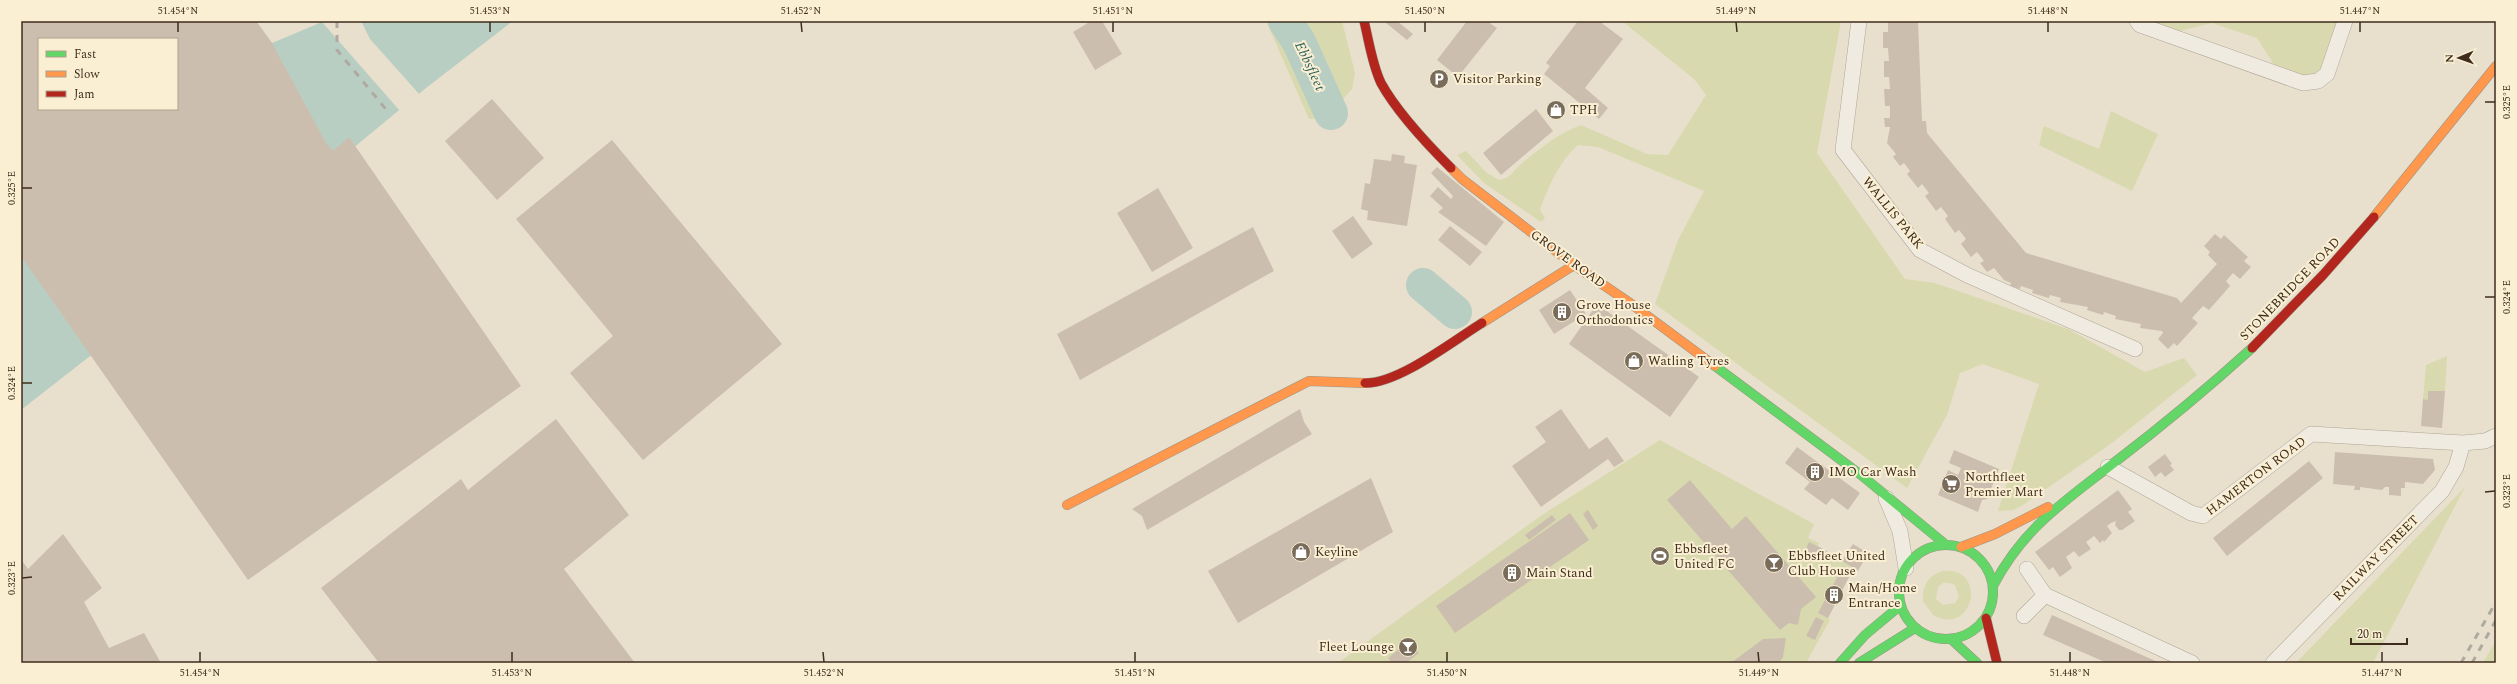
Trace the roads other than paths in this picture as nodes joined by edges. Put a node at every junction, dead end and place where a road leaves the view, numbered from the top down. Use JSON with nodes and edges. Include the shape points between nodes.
{"nodes":[{"id":1,"x":1364,"y":21,"type":"edge"},
{"id":2,"x":1860,"y":21,"type":"edge"},
{"id":3,"x":2137,"y":21,"type":"edge"},
{"id":4,"x":2345,"y":21,"type":"edge"},
{"id":5,"x":2496,"y":66,"type":"edge"},
{"id":6,"x":1574,"y":265,"type":"junction"},
{"id":7,"x":2135,"y":349,"type":"dead end"},
{"id":8,"x":2496,"y":436,"type":"edge"},
{"id":9,"x":2462,"y":443,"type":"junction"},
{"id":10,"x":2108,"y":467,"type":"junction"},
{"id":11,"x":1884,"y":494,"type":"junction"},
{"id":12,"x":2068,"y":496,"type":"junction"},
{"id":13,"x":1067,"y":505,"type":"dead end"},
{"id":14,"x":1945,"y":544,"type":"junction"},
{"id":15,"x":1961,"y":547,"type":"junction"},
{"id":16,"x":1906,"y":568,"type":"junction"},
{"id":17,"x":2027,"y":569,"type":"dead end"},
{"id":18,"x":1993,"y":586,"type":"junction"},
{"id":19,"x":2045,"y":594,"type":"junction"},
{"id":20,"x":1901,"y":605,"type":"junction"},
{"id":21,"x":2024,"y":616,"type":"dead end"},
{"id":22,"x":1986,"y":618,"type":"junction"},
{"id":23,"x":1916,"y":628,"type":"junction"},
{"id":24,"x":1951,"y":639,"type":"junction"},
{"id":25,"x":1840,"y":663,"type":"edge"},
{"id":26,"x":1859,"y":663,"type":"edge"},
{"id":27,"x":1977,"y":663,"type":"edge"},
{"id":28,"x":1997,"y":663,"type":"edge"},
{"id":29,"x":2192,"y":663,"type":"edge"},
{"id":30,"x":2273,"y":663,"type":"edge"}],
"edges":[{"from":1,"to":6,"type":"main road","name":"GROVE ROAD","via":[[1373,61],[1381,82],[1411,123],[1462,179]]},
{"from":2,"to":7,"type":"street","name":"WALLIS PARK","via":[[1843,150],[1920,250],[1967,275]]},
{"from":3,"to":4,"type":"street","via":[[2140,25],[2303,83],[2318,81],[2327,74]]},
{"from":5,"to":10,"type":"main road","name":"STONEBRIDGE ROAD","via":[[2397,192],[2330,268],[2260,340],[2202,392]]},
{"from":6,"to":11,"type":"main road","name":"GROVE ROAD","via":[[1630,303]]},
{"from":6,"to":13,"type":"main road","via":[[1412,367],[1376,383],[1309,381]]},
{"from":8,"to":9,"type":"street","via":[[2485,441]]},
{"from":9,"to":10,"type":"street","name":"HAMERTON ROAD","via":[[2311,434],[2203,516],[2191,513]]},
{"from":9,"to":30,"type":"street","name":"RAILWAY STREET","via":[[2456,467],[2442,492]]},
{"from":10,"to":12,"type":"main road","name":"STONEBRIDGE ROAD"},
{"from":11,"to":14,"type":"main road","name":"GROVE ROAD"},
{"from":11,"to":16,"type":"street","name":"GROVE ROAD","via":[[1900,531]]},
{"from":12,"to":15,"type":"main road","name":"STONEBRIDGE ROAD","via":[[1995,534]]},
{"from":12,"to":18,"type":"main road","name":"STONEBRIDGE ROAD","via":[[2021,542],[2003,565]]},
{"from":14,"to":15,"type":"main road"},
{"from":14,"to":16,"type":"main road","via":[[1924,550]]},
{"from":15,"to":18,"type":"main road","via":[[1979,558],[1989,571]]},
{"from":16,"to":20,"type":"main road","via":[[1899,589]]},
{"from":17,"to":19,"type":"street"},
{"from":18,"to":22,"type":"main road","via":[[1992,602]]},
{"from":19,"to":21,"type":"street"},
{"from":19,"to":29,"type":"street"},
{"from":20,"to":23,"type":"main road","via":[[1906,618]]},
{"from":20,"to":25,"type":"main road","via":[[1865,635]]},
{"from":22,"to":24,"type":"main road","via":[[1971,632]]},
{"from":22,"to":28,"type":"main road"},
{"from":23,"to":24,"type":"main road","via":[[1938,639]]},
{"from":23,"to":26,"type":"main road"},
{"from":24,"to":27,"type":"main road"}]}
